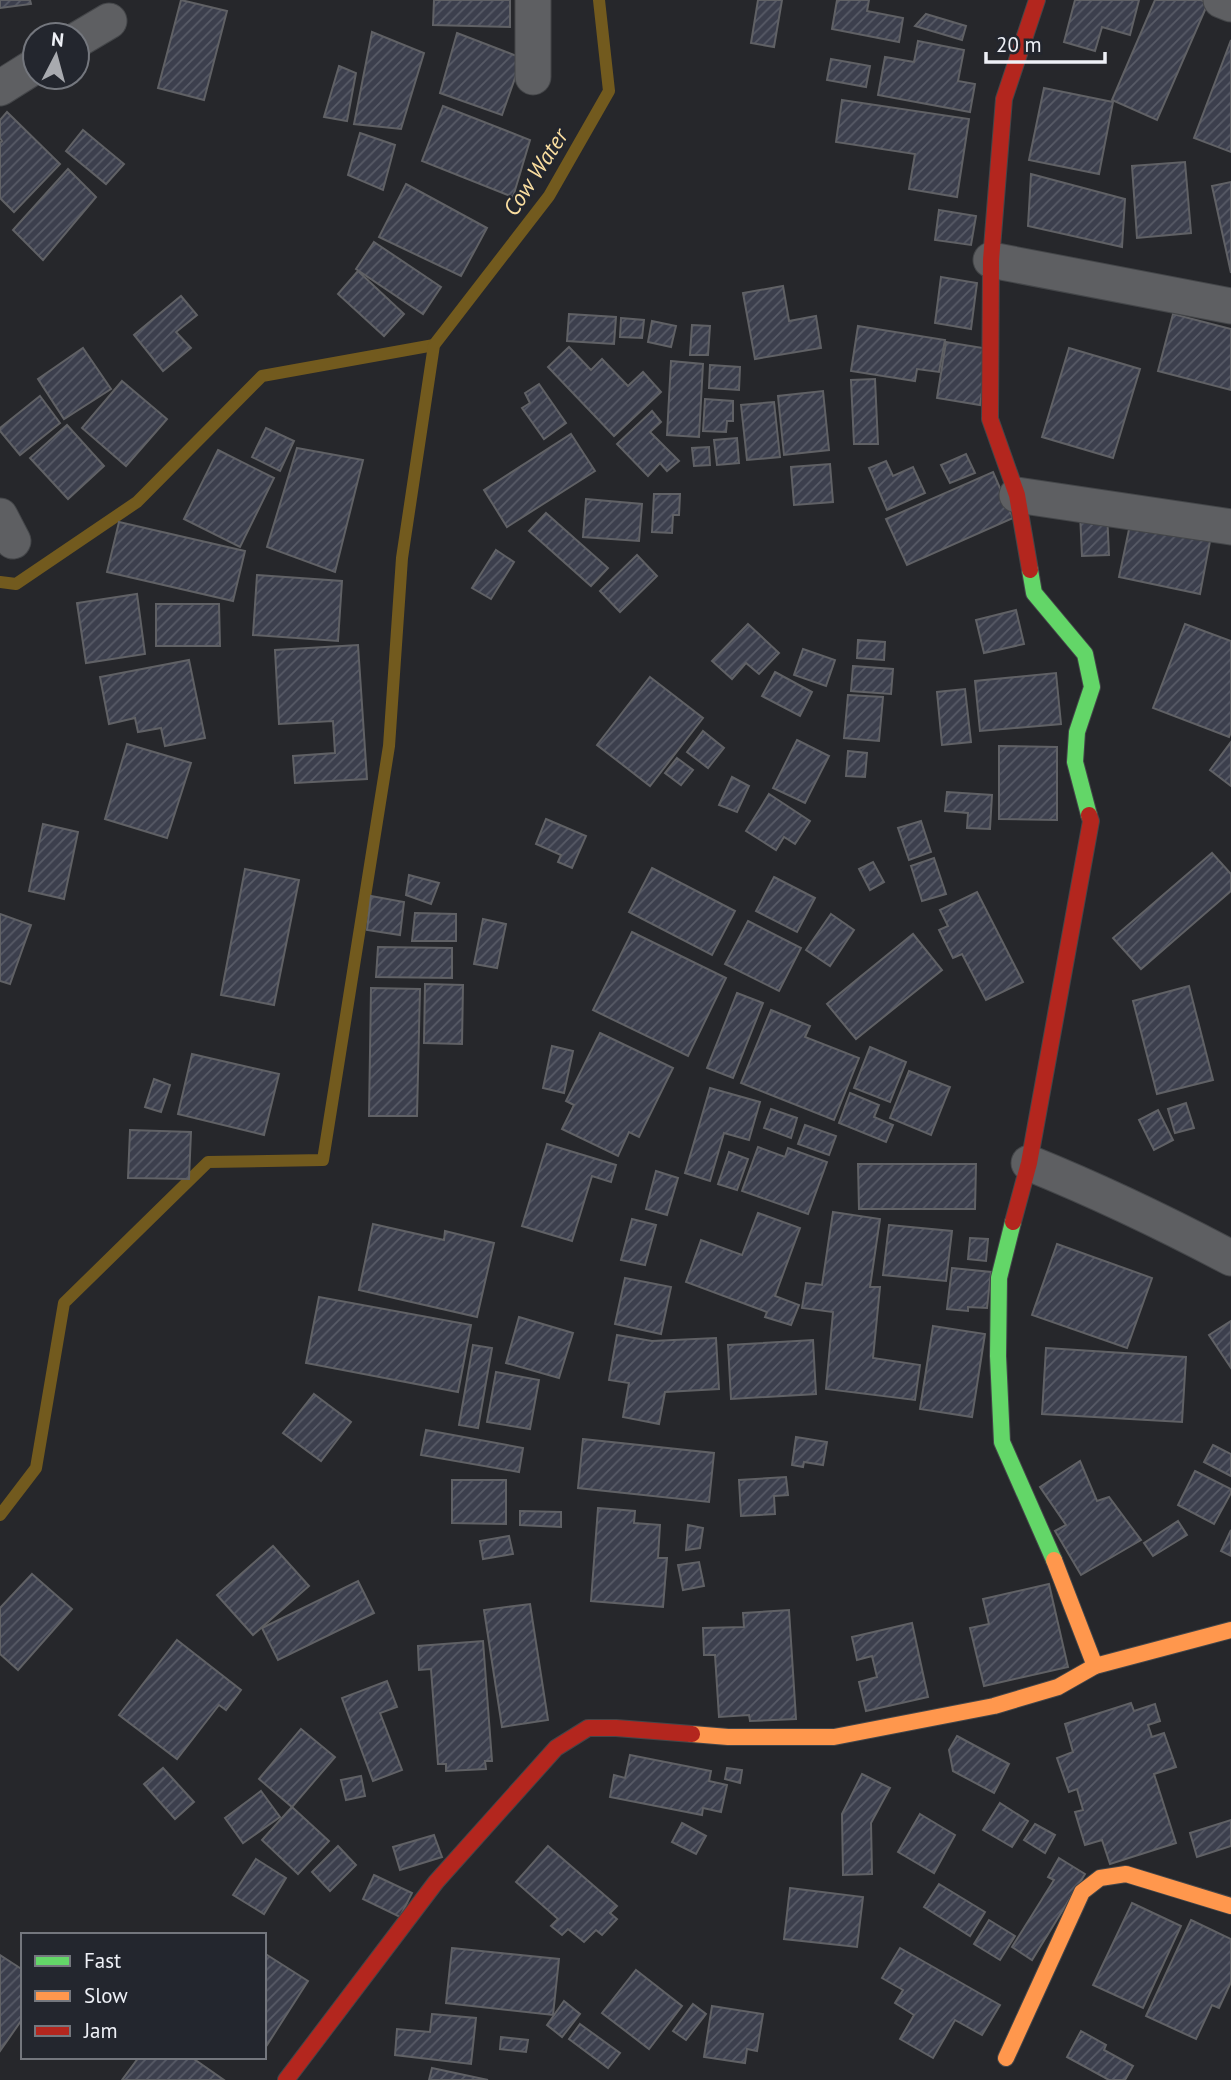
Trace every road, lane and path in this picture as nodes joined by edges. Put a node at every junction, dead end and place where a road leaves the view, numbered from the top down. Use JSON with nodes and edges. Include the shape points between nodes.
{"nodes":[{"id":1,"x":533,"y":0,"type":"edge"},
{"id":2,"x":1037,"y":0,"type":"edge"},
{"id":3,"x":1221,"y":0,"type":"edge"},
{"id":4,"x":1231,"y":4,"type":"edge"},
{"id":5,"x":109,"y":20,"type":"dead end"},
{"id":6,"x":91,"y":31,"type":"edge"},
{"id":7,"x":21,"y":75,"type":"edge"},
{"id":8,"x":533,"y":77,"type":"dead end"},
{"id":9,"x":0,"y":88,"type":"edge"},
{"id":10,"x":991,"y":260,"type":"junction"},
{"id":11,"x":1231,"y":306,"type":"edge"},
{"id":12,"x":1017,"y":495,"type":"junction"},
{"id":13,"x":1231,"y":527,"type":"edge"},
{"id":14,"x":1029,"y":1163,"type":"junction"},
{"id":15,"x":1231,"y":1258,"type":"edge"},
{"id":16,"x":1231,"y":1630,"type":"edge"},
{"id":17,"x":1095,"y":1666,"type":"junction"},
{"id":18,"x":1231,"y":1906,"type":"edge"},
{"id":19,"x":1006,"y":2058,"type":"dead end"},
{"id":20,"x":286,"y":2080,"type":"edge"}],
"edges":[{"from":1,"to":8,"type":"street"},
{"from":2,"to":10,"type":"street","via":[[1004,99]]},
{"from":3,"to":4,"type":"street"},
{"from":5,"to":6,"type":"street"},
{"from":7,"to":9,"type":"street"},
{"from":10,"to":11,"type":"street"},
{"from":10,"to":12,"type":"street","via":[[990,419]]},
{"from":12,"to":13,"type":"street"},
{"from":12,"to":14,"type":"street","via":[[1034,593],[1086,654],[1092,687],[1077,732],[1075,762],[1091,821]]},
{"from":14,"to":15,"type":"street"},
{"from":14,"to":17,"type":"street","via":[[999,1278],[1002,1442],[1048,1543]]},
{"from":16,"to":17,"type":"street"},
{"from":17,"to":20,"type":"street","via":[[1058,1687],[994,1706],[834,1737],[728,1737],[588,1728],[556,1748],[436,1881]]},
{"from":18,"to":19,"type":"street","via":[[1126,1874],[1100,1878],[1082,1892]]}]}
